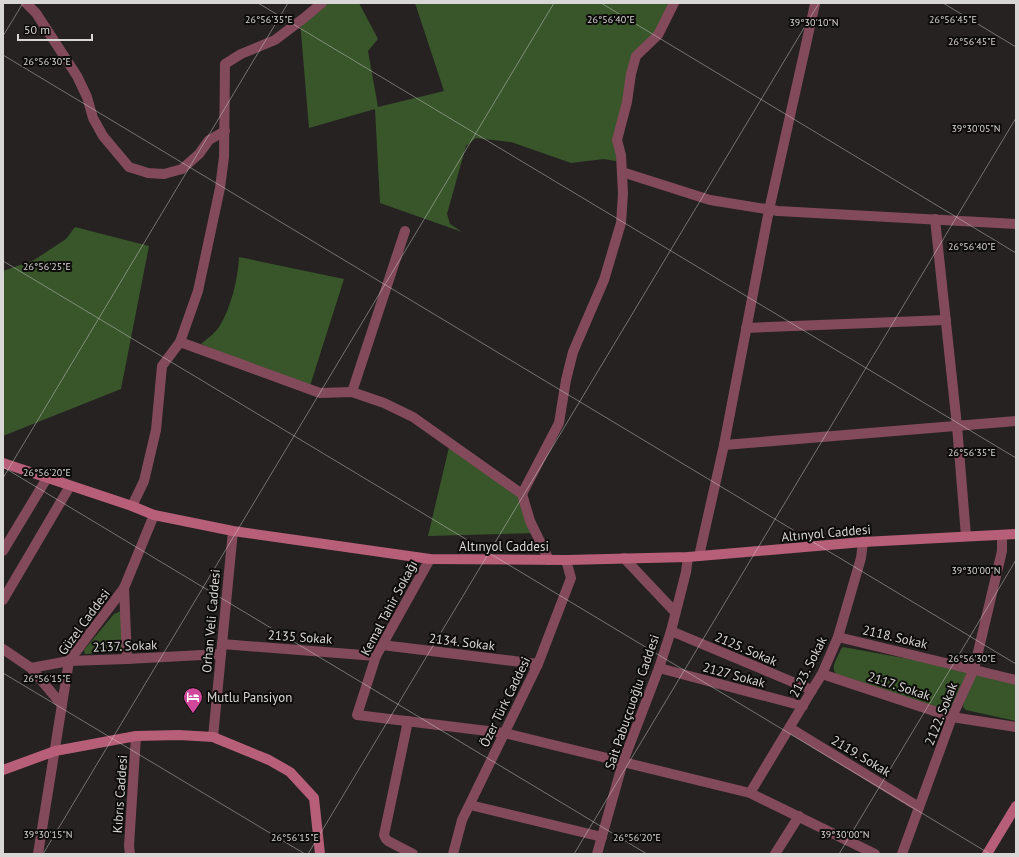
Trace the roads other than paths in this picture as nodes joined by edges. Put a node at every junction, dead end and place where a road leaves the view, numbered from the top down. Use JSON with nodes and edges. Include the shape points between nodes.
{"nodes":[{"id":1,"x":26,"y":3,"type":"edge"},
{"id":2,"x":322,"y":3,"type":"edge"},
{"id":3,"x":674,"y":3,"type":"edge"},
{"id":4,"x":815,"y":4,"type":"dead end"},
{"id":5,"x":225,"y":131,"type":"junction"},
{"id":6,"x":622,"y":172,"type":"junction"},
{"id":7,"x":769,"y":210,"type":"junction"},
{"id":8,"x":935,"y":219,"type":"junction"},
{"id":9,"x":1016,"y":224,"type":"edge"},
{"id":10,"x":405,"y":231,"type":"dead end"},
{"id":11,"x":946,"y":320,"type":"junction"},
{"id":12,"x":746,"y":328,"type":"junction"},
{"id":13,"x":180,"y":342,"type":"junction"},
{"id":14,"x":352,"y":392,"type":"junction"},
{"id":15,"x":1016,"y":421,"type":"edge"},
{"id":16,"x":957,"y":426,"type":"junction"},
{"id":17,"x":724,"y":445,"type":"junction"},
{"id":18,"x":3,"y":463,"type":"edge"},
{"id":19,"x":47,"y":478,"type":"junction"},
{"id":20,"x":70,"y":486,"type":"junction"},
{"id":21,"x":522,"y":494,"type":"junction"},
{"id":22,"x":132,"y":506,"type":"junction"},
{"id":23,"x":154,"y":515,"type":"junction"},
{"id":24,"x":233,"y":531,"type":"junction"},
{"id":25,"x":1016,"y":534,"type":"edge"},
{"id":26,"x":1002,"y":535,"type":"junction"},
{"id":27,"x":966,"y":536,"type":"junction"},
{"id":28,"x":863,"y":542,"type":"junction"},
{"id":29,"x":3,"y":551,"type":"edge"},
{"id":30,"x":699,"y":556,"type":"junction"},
{"id":31,"x":688,"y":557,"type":"junction"},
{"id":32,"x":624,"y":558,"type":"junction"},
{"id":33,"x":430,"y":559,"type":"junction"},
{"id":34,"x":549,"y":560,"type":"junction"},
{"id":35,"x":566,"y":560,"type":"junction"},
{"id":36,"x":124,"y":588,"type":"junction"},
{"id":37,"x":3,"y":600,"type":"edge"},
{"id":38,"x":675,"y":612,"type":"junction"},
{"id":39,"x":670,"y":631,"type":"junction"},
{"id":40,"x":838,"y":637,"type":"junction"},
{"id":41,"x":382,"y":645,"type":"junction"},
{"id":42,"x":3,"y":649,"type":"edge"},
{"id":43,"x":221,"y":650,"type":"junction"},
{"id":44,"x":376,"y":656,"type":"junction"},
{"id":45,"x":127,"y":660,"type":"junction"},
{"id":46,"x":69,"y":661,"type":"junction"},
{"id":47,"x":538,"y":664,"type":"junction"},
{"id":48,"x":31,"y":668,"type":"junction"},
{"id":49,"x":659,"y":668,"type":"junction"},
{"id":50,"x":974,"y":669,"type":"junction"},
{"id":51,"x":822,"y":674,"type":"junction"},
{"id":52,"x":1016,"y":680,"type":"edge"},
{"id":53,"x":812,"y":690,"type":"junction"},
{"id":54,"x":62,"y":705,"type":"junction"},
{"id":55,"x":803,"y":706,"type":"junction"},
{"id":56,"x":952,"y":717,"type":"junction"},
{"id":57,"x":408,"y":721,"type":"junction"},
{"id":58,"x":1016,"y":727,"type":"edge"},
{"id":59,"x":790,"y":728,"type":"junction"},
{"id":60,"x":504,"y":733,"type":"junction"},
{"id":61,"x":136,"y":736,"type":"junction"},
{"id":62,"x":213,"y":737,"type":"junction"},
{"id":63,"x":55,"y":750,"type":"junction"},
{"id":64,"x":623,"y":762,"type":"junction"},
{"id":65,"x":3,"y":770,"type":"edge"},
{"id":66,"x":750,"y":793,"type":"junction"},
{"id":67,"x":470,"y":805,"type":"junction"},
{"id":68,"x":919,"y":806,"type":"junction"},
{"id":69,"x":1016,"y":806,"type":"edge"},
{"id":70,"x":799,"y":816,"type":"junction"},
{"id":71,"x":602,"y":837,"type":"junction"},
{"id":72,"x":858,"y":850,"type":"edge"},
{"id":73,"x":38,"y":854,"type":"edge"},
{"id":74,"x":130,"y":854,"type":"edge"},
{"id":75,"x":320,"y":854,"type":"edge"},
{"id":76,"x":413,"y":854,"type":"edge"},
{"id":77,"x":453,"y":854,"type":"edge"},
{"id":78,"x":597,"y":854,"type":"edge"},
{"id":79,"x":775,"y":854,"type":"edge"},
{"id":80,"x":875,"y":854,"type":"edge"},
{"id":81,"x":902,"y":854,"type":"edge"},
{"id":82,"x":987,"y":854,"type":"edge"}],
"edges":[{"from":1,"to":5,"type":"street","via":[[36,13],[77,76],[93,118],[103,136],[129,166],[148,173],[164,174],[182,169],[210,140]]},
{"from":2,"to":5,"type":"street","via":[[275,40],[241,54],[225,64]]},
{"from":3,"to":6,"type":"street","via":[[658,35],[636,56],[617,140]]},
{"from":4,"to":7,"type":"street"},
{"from":5,"to":13,"type":"street","via":[[220,188],[198,291]]},
{"from":6,"to":7,"type":"street","via":[[710,200]]},
{"from":6,"to":21,"type":"street","via":[[621,223],[604,280],[573,352],[559,423]]},
{"from":7,"to":8,"type":"street"},
{"from":7,"to":12,"type":"street"},
{"from":8,"to":9,"type":"street"},
{"from":8,"to":11,"type":"street"},
{"from":10,"to":14,"type":"street"},
{"from":11,"to":12,"type":"street"},
{"from":11,"to":16,"type":"street"},
{"from":12,"to":17,"type":"street"},
{"from":13,"to":14,"type":"street","via":[[320,393]]},
{"from":13,"to":22,"type":"street","via":[[162,366],[156,430],[144,481]]},
{"from":14,"to":21,"type":"street","via":[[413,417]]},
{"from":15,"to":16,"type":"street"},
{"from":16,"to":17,"type":"street"},
{"from":16,"to":27,"type":"street"},
{"from":17,"to":30,"type":"street"},
{"from":18,"to":19,"type":"main road","name":"Altınyol Caddesi"},
{"from":19,"to":20,"type":"main road","name":"Altınyol Caddesi"},
{"from":19,"to":29,"type":"street"},
{"from":20,"to":22,"type":"main road","name":"Altınyol Caddesi"},
{"from":20,"to":37,"type":"street"},
{"from":21,"to":34,"type":"street","via":[[530,521]]},
{"from":22,"to":23,"type":"main road","name":"Altınyol Caddesi"},
{"from":23,"to":24,"type":"main road","name":"Altınyol Caddesi"},
{"from":23,"to":36,"type":"street","name":"Güzel Caddesi"},
{"from":24,"to":33,"type":"main road","name":"Altınyol Caddesi"},
{"from":24,"to":43,"type":"street","name":"Orhan Veli Caddesi"},
{"from":25,"to":26,"type":"main road","name":"Altınyol Caddesi"},
{"from":26,"to":27,"type":"main road","name":"Altınyol Caddesi"},
{"from":26,"to":50,"type":"street","name":"2122. Sokak","via":[[1002,551]]},
{"from":27,"to":28,"type":"main road","name":"Altınyol Caddesi"},
{"from":28,"to":30,"type":"main road","name":"Altınyol Caddesi"},
{"from":28,"to":40,"type":"street","name":"2123. Sokak","via":[[861,558]]},
{"from":30,"to":31,"type":"main road","name":"Altınyol Caddesi"},
{"from":31,"to":32,"type":"main road","name":"Altınyol Caddesi"},
{"from":31,"to":38,"type":"street","name":"Sait Pabuçcuoğlu Caddesi"},
{"from":32,"to":35,"type":"main road","name":"Altınyol Caddesi"},
{"from":32,"to":38,"type":"street"},
{"from":33,"to":34,"type":"main road","name":"Altınyol Caddesi"},
{"from":33,"to":41,"type":"street","name":"Kemal Tahir Sokağı"},
{"from":34,"to":35,"type":"main road","name":"Altınyol Caddesi"},
{"from":35,"to":47,"type":"street","name":"Özer Türk Caddesi","via":[[572,578]]},
{"from":36,"to":45,"type":"street"},
{"from":36,"to":46,"type":"street","name":"Güzel Caddesi"},
{"from":38,"to":39,"type":"street","name":"Sait Pabuçcuoğlu Caddesi"},
{"from":39,"to":49,"type":"street","name":"Sait Pabuçcuoğlu Caddesi"},
{"from":39,"to":53,"type":"street","name":"2125. Sokak"},
{"from":40,"to":50,"type":"street","name":"2118. Sokak"},
{"from":40,"to":51,"type":"street","name":"2123. Sokak"},
{"from":41,"to":44,"type":"street","name":"Kemal Tahir Sokağı"},
{"from":41,"to":47,"type":"street","name":"2134. Sokak"},
{"from":42,"to":48,"type":"street"},
{"from":43,"to":44,"type":"street","name":"2135 Sokak"},
{"from":43,"to":45,"type":"street","name":"2137. Sokak"},
{"from":43,"to":62,"type":"street","name":"Orhan Veli Caddesi"},
{"from":44,"to":57,"type":"street","name":"Kemal Tahir Sokağı","via":[[357,715]]},
{"from":45,"to":46,"type":"street","name":"2137. Sokak"},
{"from":46,"to":48,"type":"street","name":"2137. Sokak"},
{"from":46,"to":54,"type":"street","name":"Güzel Caddesi"},
{"from":47,"to":60,"type":"street","name":"Özer Türk Caddesi"},
{"from":48,"to":54,"type":"street"},
{"from":49,"to":55,"type":"street","name":"2127 Sokak"},
{"from":49,"to":64,"type":"street","name":"Sait Pabuçcuoğlu Caddesi"},
{"from":50,"to":52,"type":"street","name":"2118. Sokak"},
{"from":50,"to":56,"type":"street","name":"2122. Sokak"},
{"from":51,"to":53,"type":"street","name":"2123. Sokak"},
{"from":51,"to":56,"type":"street","name":"2117. Sokak"},
{"from":53,"to":55,"type":"street","name":"2123. Sokak"},
{"from":54,"to":63,"type":"street","name":"Güzel Caddesi"},
{"from":55,"to":59,"type":"street","name":"2123. Sokak"},
{"from":56,"to":58,"type":"street","name":"2117. Sokak"},
{"from":56,"to":68,"type":"street","name":"2122. Sokak"},
{"from":57,"to":60,"type":"street"},
{"from":57,"to":76,"type":"street","via":[[384,835],[388,842]]},
{"from":59,"to":66,"type":"street","name":"2123. Sokak"},
{"from":59,"to":68,"type":"street","name":"2119. Sokak"},
{"from":60,"to":64,"type":"street"},
{"from":60,"to":67,"type":"street","name":"Özer Türk Caddesi"},
{"from":61,"to":62,"type":"main road"},
{"from":61,"to":63,"type":"main road"},
{"from":61,"to":74,"type":"street","name":"Kıbrıs Caddesi"},
{"from":62,"to":75,"type":"main road","via":[[269,760],[290,772],[314,798]]},
{"from":63,"to":65,"type":"main road"},
{"from":63,"to":73,"type":"street","name":"Güzel Caddesi"},
{"from":64,"to":66,"type":"street"},
{"from":64,"to":71,"type":"street","name":"Sait Pabuçcuoğlu Caddesi"},
{"from":66,"to":70,"type":"street"},
{"from":67,"to":71,"type":"street"},
{"from":67,"to":77,"type":"street","name":"Özer Türk Caddesi","via":[[462,820]]},
{"from":68,"to":81,"type":"street","name":"2122. Sokak"},
{"from":69,"to":82,"type":"main road"},
{"from":70,"to":72,"type":"street"},
{"from":70,"to":79,"type":"street"},
{"from":71,"to":78,"type":"street","name":"Sait Pabuçcuoğlu Caddesi"},
{"from":72,"to":80,"type":"street"}]}
